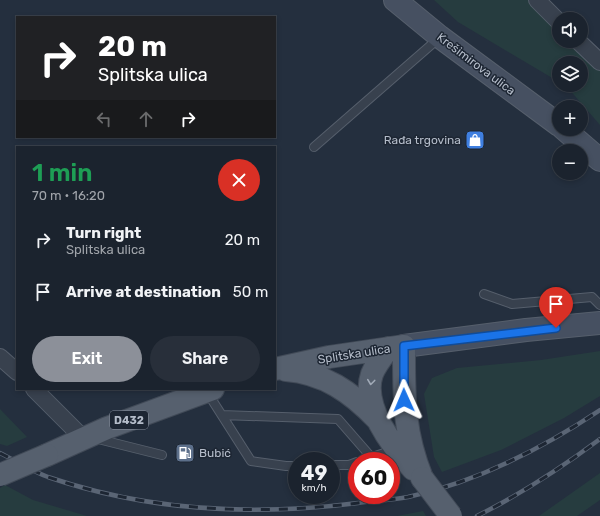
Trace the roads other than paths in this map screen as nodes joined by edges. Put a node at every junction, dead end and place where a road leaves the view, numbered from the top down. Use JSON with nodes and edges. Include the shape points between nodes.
{"nodes":[{"id":1,"x":395,"y":0,"type":"edge"},
{"id":2,"x":537,"y":0,"type":"edge"},
{"id":3,"x":552,"y":15,"type":"edge"},
{"id":4,"x":440,"y":37,"type":"junction"},
{"id":5,"x":585,"y":48,"type":"edge"},
{"id":6,"x":600,"y":62,"type":"edge"},
{"id":7,"x":552,"y":120,"type":"edge"},
{"id":8,"x":572,"y":136,"type":"edge"},
{"id":9,"x":314,"y":147,"type":"dead end"},
{"id":10,"x":600,"y":160,"type":"edge"},
{"id":11,"x":484,"y":294,"type":"dead end"},
{"id":12,"x":600,"y":305,"type":"edge"},
{"id":13,"x":600,"y":323,"type":"edge"},
{"id":14,"x":396,"y":347,"type":"junction"},
{"id":15,"x":0,"y":357,"type":"edge"},
{"id":16,"x":276,"y":369,"type":"edge"},
{"id":17,"x":276,"y":369,"type":"edge"},
{"id":18,"x":16,"y":371,"type":"edge"},
{"id":19,"x":35,"y":390,"type":"edge"},
{"id":20,"x":210,"y":390,"type":"edge"},
{"id":21,"x":222,"y":416,"type":"junction"},
{"id":22,"x":379,"y":421,"type":"junction"},
{"id":23,"x":86,"y":438,"type":"junction"},
{"id":24,"x":367,"y":452,"type":"edge"},
{"id":25,"x":162,"y":455,"type":"dead end"},
{"id":26,"x":288,"y":466,"type":"edge"},
{"id":27,"x":0,"y":475,"type":"edge"},
{"id":28,"x":422,"y":478,"type":"junction"},
{"id":29,"x":451,"y":516,"type":"edge"}],
"edges":[{"from":1,"to":4,"type":"main road","name":"Krešimirova ulica"},
{"from":2,"to":3,"type":"street"},
{"from":4,"to":7,"type":"main road","name":"Krešimirova ulica"},
{"from":4,"to":9,"type":"lane"},
{"from":5,"to":6,"type":"street"},
{"from":8,"to":10,"type":"main road"},
{"from":11,"to":12,"type":"lane","via":[[512,304],[592,297]]},
{"from":13,"to":14,"type":"main road","name":"Splitska ulica"},
{"from":14,"to":16,"type":"main road","name":"Splitska ulica","via":[[329,357]]},
{"from":14,"to":22,"type":"main road","one_way":true,"via":[[377,364],[372,375],[372,404]]},
{"from":14,"to":28,"type":"main road","via":[[408,436]]},
{"from":15,"to":18,"type":"street"},
{"from":17,"to":22,"type":"main road","via":[[304,372],[327,380],[349,394]]},
{"from":19,"to":23,"type":"street"},
{"from":20,"to":21,"type":"lane"},
{"from":20,"to":23,"type":"main road","number":"D432"},
{"from":21,"to":24,"type":"lane","via":[[338,419]]},
{"from":21,"to":26,"type":"lane","via":[[251,461]]},
{"from":22,"to":28,"type":"main road","via":[[404,459]]},
{"from":23,"to":25,"type":"lane"},
{"from":23,"to":27,"type":"main road","number":"D432","bridge":true},
{"from":28,"to":29,"type":"main road","bridge":true}]}
